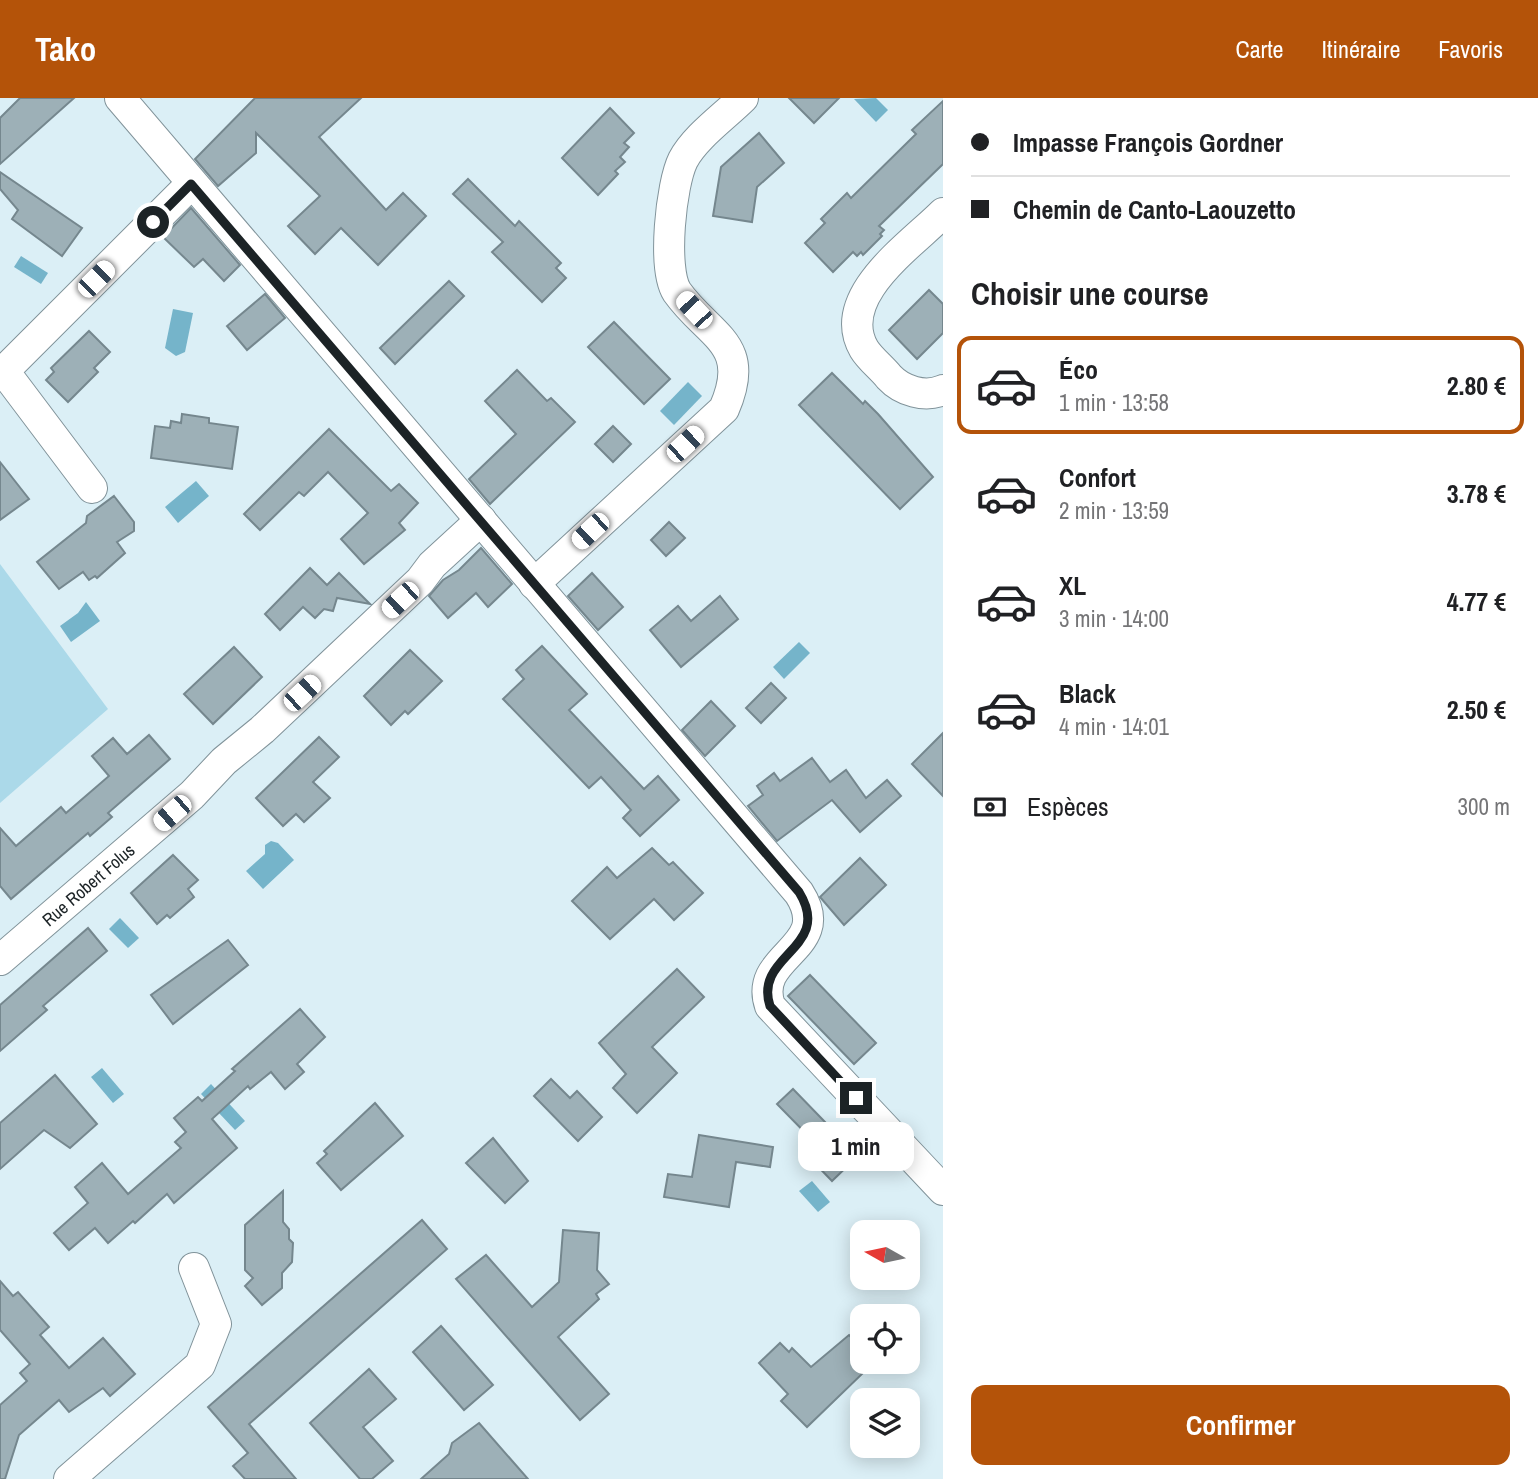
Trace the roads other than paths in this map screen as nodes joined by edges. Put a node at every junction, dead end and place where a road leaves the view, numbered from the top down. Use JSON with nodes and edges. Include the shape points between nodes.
{"nodes":[{"id":1,"x":120,"y":98,"type":"edge"},
{"id":2,"x":743,"y":98,"type":"edge"},
{"id":3,"x":191,"y":184,"type":"junction"},
{"id":4,"x":943,"y":213,"type":"edge"},
{"id":5,"x":943,"y":390,"type":"edge"},
{"id":6,"x":92,"y":488,"type":"dead end"},
{"id":7,"x":481,"y":520,"type":"junction"},
{"id":8,"x":534,"y":584,"type":"junction"},
{"id":9,"x":0,"y":960,"type":"edge"},
{"id":10,"x":943,"y":1190,"type":"edge"},
{"id":11,"x":194,"y":1268,"type":"dead end"},
{"id":12,"x":69,"y":1479,"type":"edge"}],
"edges":[{"from":1,"to":3,"type":"street"},
{"from":2,"to":8,"type":"street","via":[[684,159],[667,256],[677,292],[728,346],[735,365],[724,409]]},
{"from":3,"to":6,"type":"street","via":[[4,371]]},
{"from":3,"to":7,"type":"street"},
{"from":4,"to":5,"type":"street","via":[[866,289],[857,309],[857,330],[864,350],[893,381],[910,391],[927,394]]},
{"from":7,"to":8,"type":"street"},
{"from":7,"to":9,"type":"street","name":"Rue Robert Folus","via":[[192,795]]},
{"from":8,"to":10,"type":"street","via":[[799,892],[808,908],[809,924],[803,939],[767,980],[770,1006]]},
{"from":11,"to":12,"type":"street","via":[[216,1324],[200,1364]]}]}
